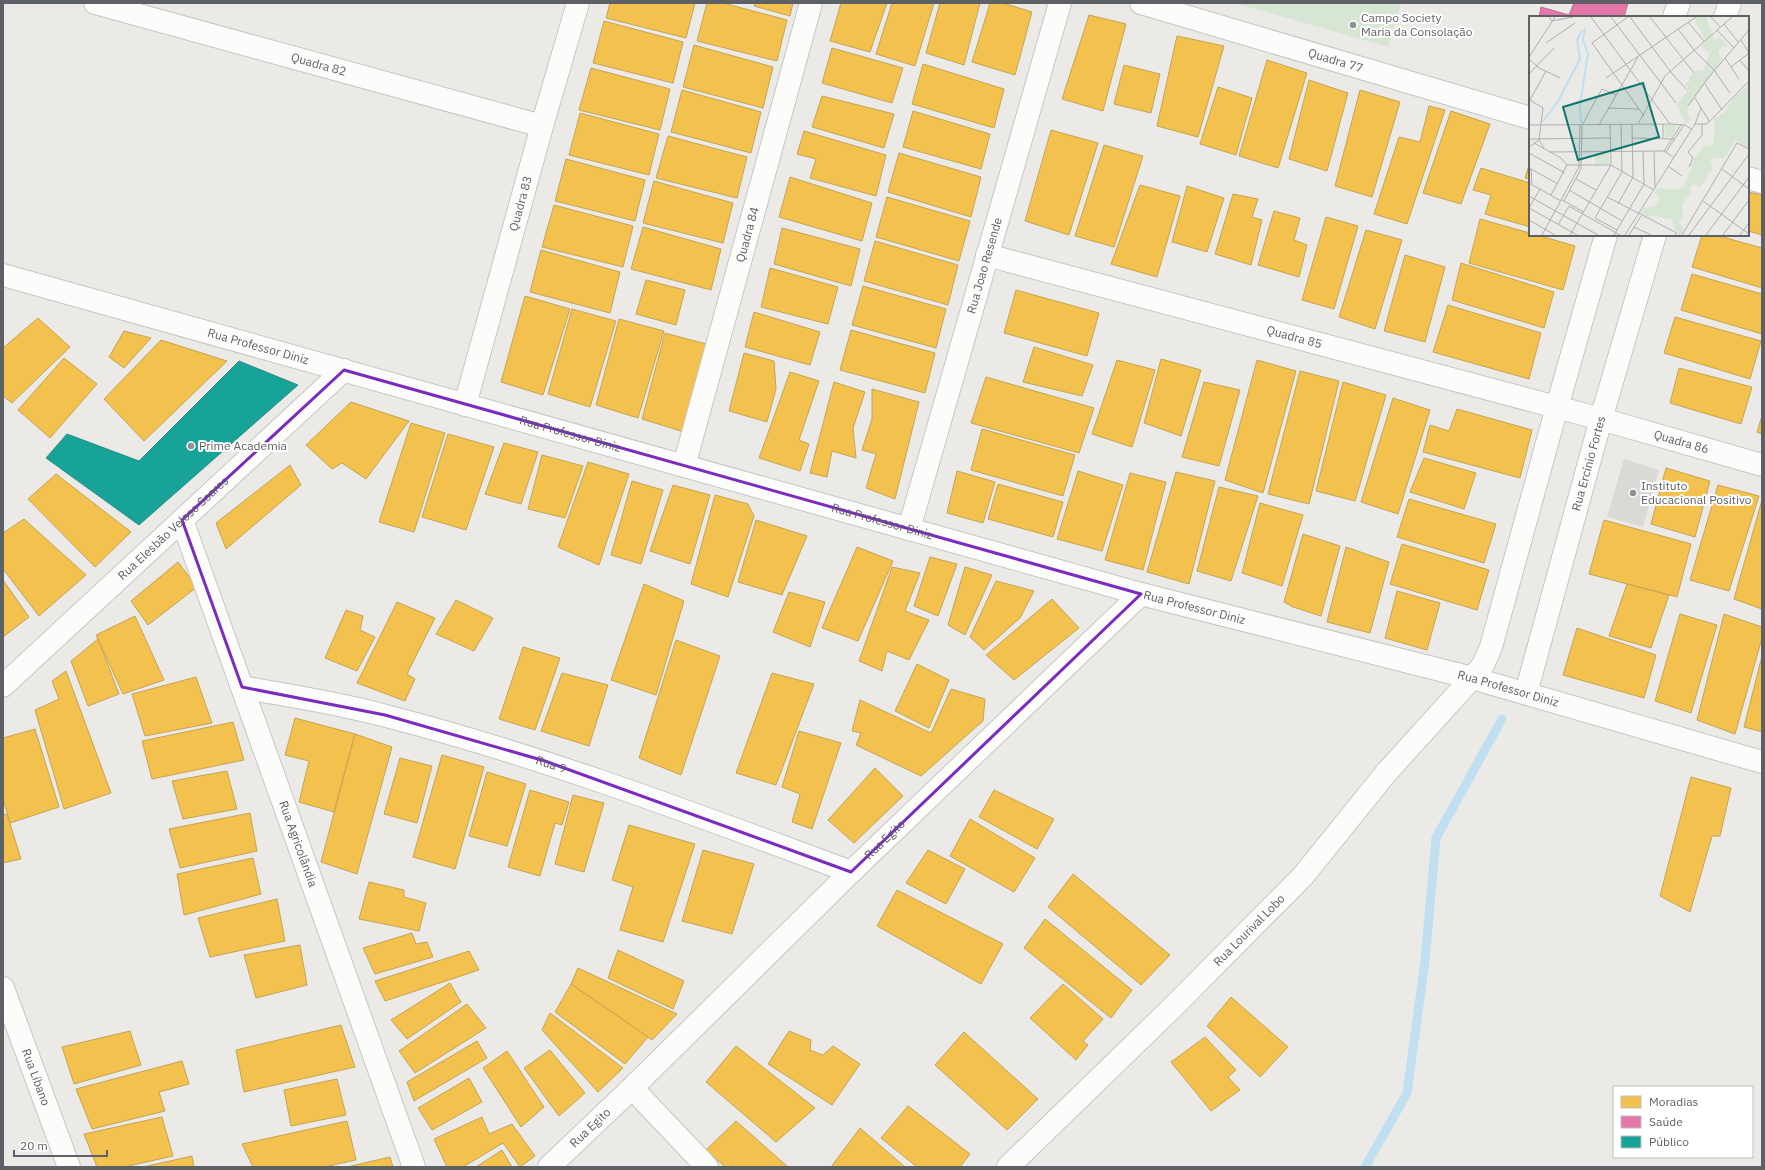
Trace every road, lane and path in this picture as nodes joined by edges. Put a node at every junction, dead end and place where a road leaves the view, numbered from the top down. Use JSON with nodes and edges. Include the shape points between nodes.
{"nodes":[{"id":1,"x":95,"y":3,"type":"edge"},
{"id":2,"x":578,"y":3,"type":"edge"},
{"id":3,"x":811,"y":3,"type":"edge"},
{"id":4,"x":1060,"y":3,"type":"edge"},
{"id":5,"x":1142,"y":3,"type":"edge"},
{"id":6,"x":1679,"y":3,"type":"edge"},
{"id":7,"x":1730,"y":3,"type":"edge"},
{"id":8,"x":1674,"y":16,"type":"edge"},
{"id":9,"x":1725,"y":16,"type":"edge"},
{"id":10,"x":1529,"y":118,"type":"edge"},
{"id":11,"x":542,"y":126,"type":"junction"},
{"id":12,"x":1749,"y":178,"type":"edge"},
{"id":13,"x":1762,"y":182,"type":"edge"},
{"id":14,"x":1606,"y":236,"type":"edge"},
{"id":15,"x":1655,"y":236,"type":"edge"},
{"id":16,"x":988,"y":255,"type":"junction"},
{"id":17,"x":3,"y":275,"type":"edge"},
{"id":18,"x":344,"y":370,"type":"junction"},
{"id":19,"x":465,"y":405,"type":"junction"},
{"id":20,"x":1556,"y":407,"type":"junction"},
{"id":21,"x":1601,"y":419,"type":"junction"},
{"id":22,"x":1762,"y":465,"type":"edge"},
{"id":23,"x":684,"y":466,"type":"junction"},
{"id":24,"x":182,"y":520,"type":"junction"},
{"id":25,"x":909,"y":528,"type":"junction"},
{"id":26,"x":1141,"y":594,"type":"junction"},
{"id":27,"x":1472,"y":678,"type":"junction"},
{"id":28,"x":3,"y":686,"type":"edge"},
{"id":29,"x":242,"y":686,"type":"junction"},
{"id":30,"x":1526,"y":693,"type":"junction"},
{"id":31,"x":1762,"y":762,"type":"edge"},
{"id":32,"x":851,"y":872,"type":"junction"},
{"id":33,"x":3,"y":988,"type":"edge"},
{"id":34,"x":632,"y":1088,"type":"junction"},
{"id":35,"x":68,"y":1167,"type":"edge"},
{"id":36,"x":414,"y":1167,"type":"edge"},
{"id":37,"x":548,"y":1167,"type":"edge"},
{"id":38,"x":707,"y":1167,"type":"edge"},
{"id":39,"x":1008,"y":1167,"type":"edge"}],
"edges":[{"from":1,"to":11,"type":"street","name":"Quadra 82"},
{"from":2,"to":11,"type":"street","name":"Quadra 83"},
{"from":3,"to":23,"type":"street","name":"Quadra 84"},
{"from":4,"to":16,"type":"street","name":"Rua Joao Resende"},
{"from":5,"to":10,"type":"street","name":"Quadra 77"},
{"from":6,"to":8,"type":"street"},
{"from":7,"to":9,"type":"street"},
{"from":11,"to":19,"type":"street","name":"Quadra 83"},
{"from":12,"to":13,"type":"street"},
{"from":14,"to":20,"type":"street"},
{"from":15,"to":21,"type":"street","name":"Rua Ercínio Fortes"},
{"from":16,"to":20,"type":"street","name":"Quadra 85"},
{"from":16,"to":25,"type":"street","name":"Rua Joao Resende"},
{"from":17,"to":18,"type":"street","name":"Rua Professor Diniz"},
{"from":18,"to":19,"type":"street","name":"Rua Professor Diniz"},
{"from":18,"to":24,"type":"street","name":"Rua Elesbão Veloso Soares"},
{"from":19,"to":23,"type":"street","name":"Rua Professor Diniz"},
{"from":20,"to":21,"type":"street","name":"Quadra 85"},
{"from":20,"to":27,"type":"street","via":[[1491,647],[1483,665]]},
{"from":21,"to":22,"type":"street","name":"Quadra 86"},
{"from":21,"to":30,"type":"street","name":"Rua Ercínio Fortes"},
{"from":23,"to":25,"type":"street","name":"Rua Professor Diniz"},
{"from":24,"to":28,"type":"street","name":"Rua Elesbão Veloso Soares"},
{"from":24,"to":29,"type":"street","name":"Rua Agricolândia"},
{"from":25,"to":26,"type":"street","name":"Rua Professor Diniz"},
{"from":26,"to":27,"type":"street","name":"Rua Professor Diniz"},
{"from":26,"to":32,"type":"street","name":"Rua Egito"},
{"from":27,"to":30,"type":"street","name":"Rua Professor Diniz"},
{"from":27,"to":39,"type":"street","name":"Rua Lourival Lobo","via":[[1386,773],[1303,876]]},
{"from":29,"to":32,"type":"street","name":"Rua 9","via":[[385,715],[546,761]]},
{"from":29,"to":36,"type":"street","name":"Rua Agricolândia"},
{"from":30,"to":31,"type":"street","name":"Rua Professor Diniz"},
{"from":32,"to":34,"type":"street","name":"Rua Egito"},
{"from":33,"to":35,"type":"street","name":"Rua Líbano"},
{"from":34,"to":37,"type":"street","name":"Rua Egito"},
{"from":34,"to":38,"type":"street"}]}
